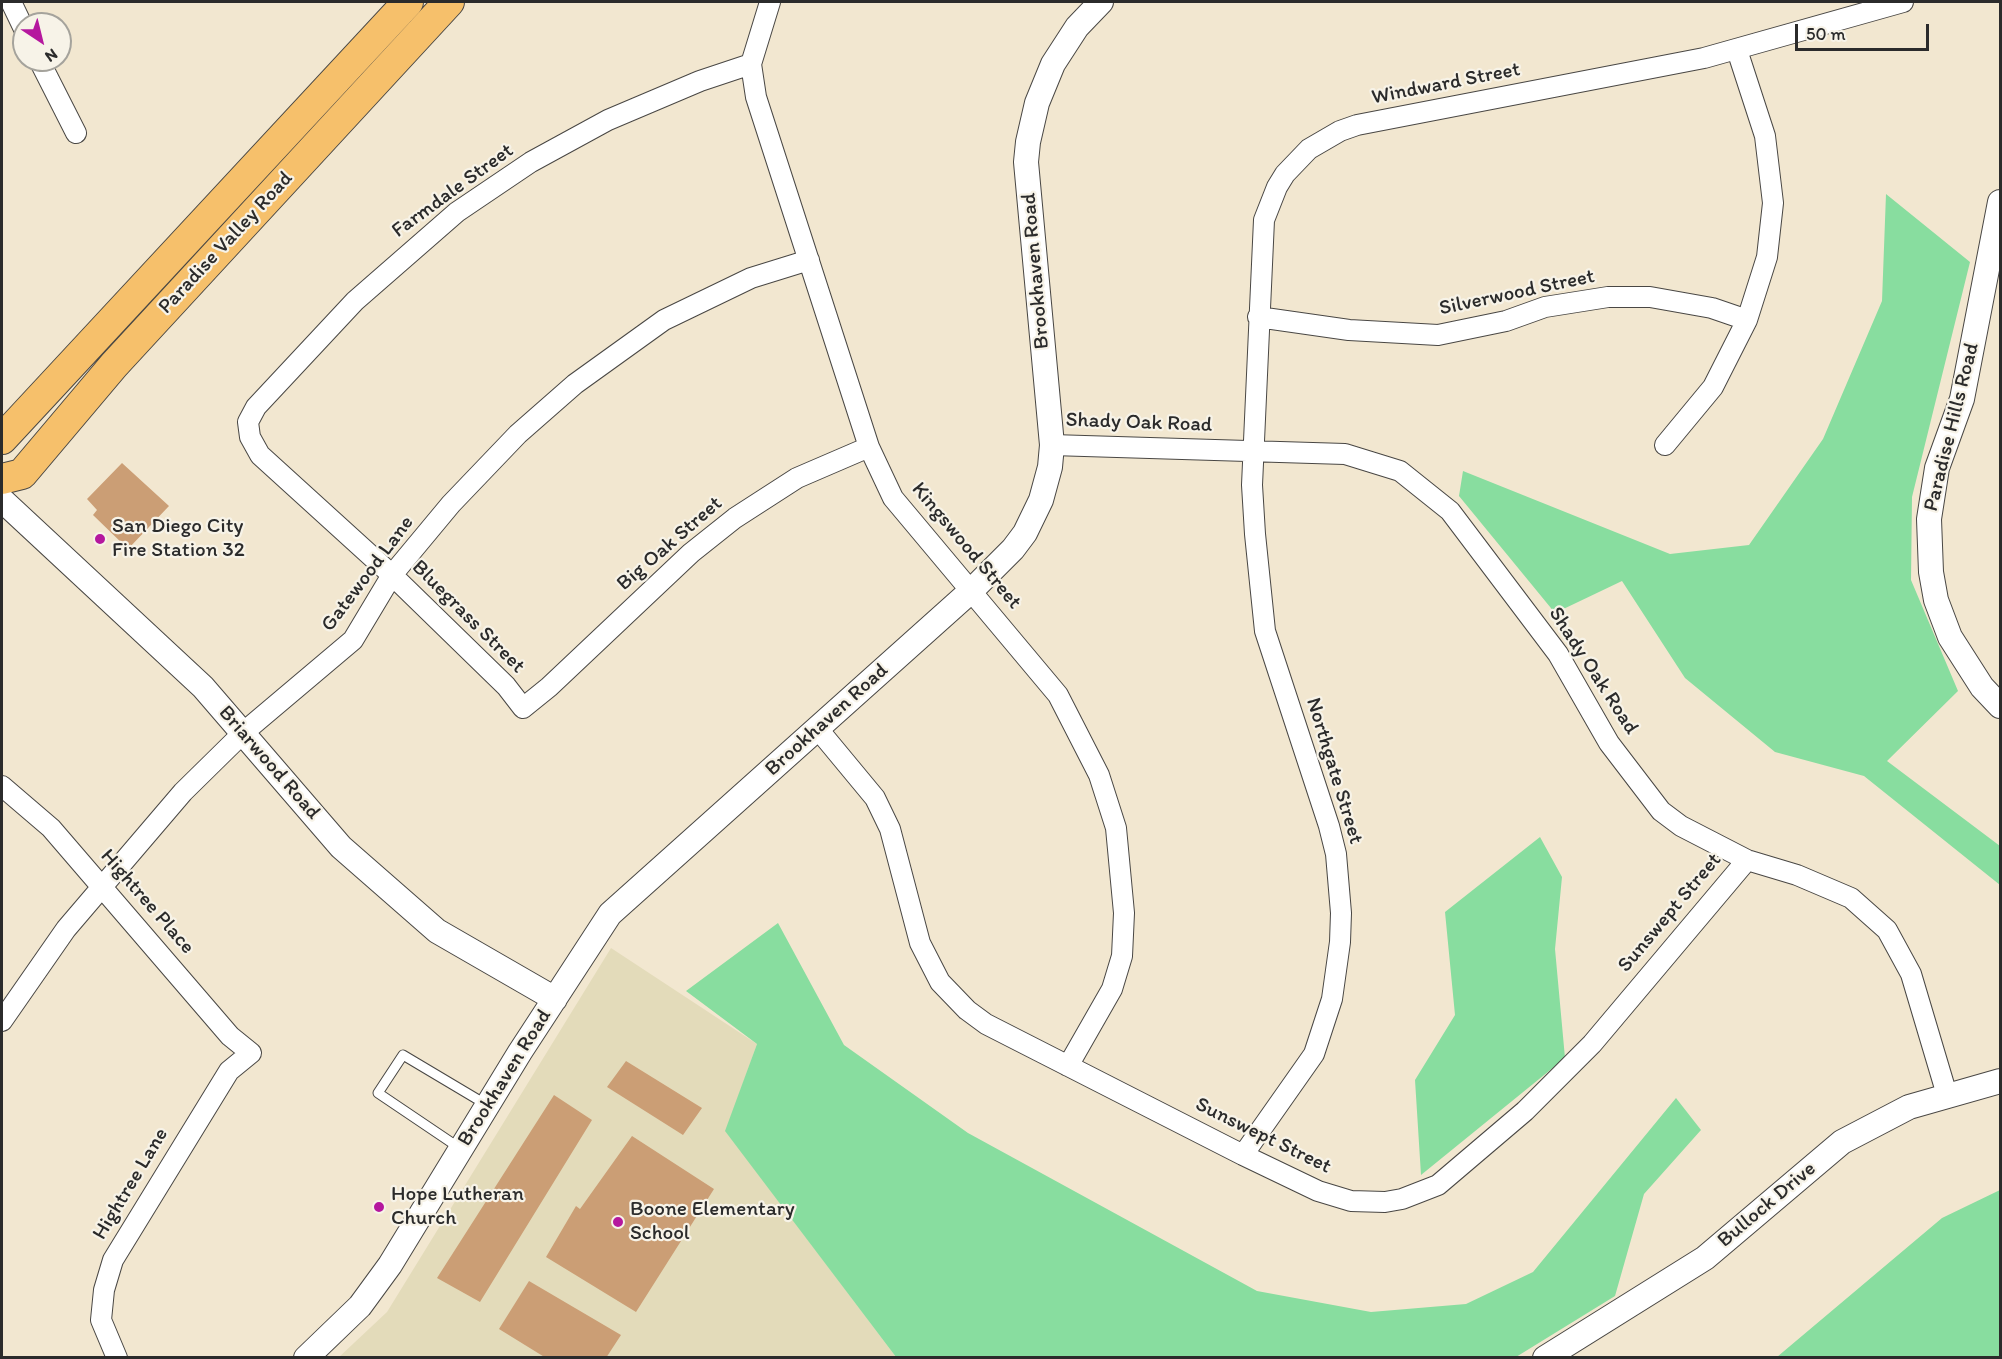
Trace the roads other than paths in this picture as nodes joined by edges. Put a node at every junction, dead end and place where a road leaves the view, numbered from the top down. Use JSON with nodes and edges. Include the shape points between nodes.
{"nodes":[{"id":1,"x":408,"y":2,"type":"edge"},
{"id":2,"x":449,"y":2,"type":"edge"},
{"id":3,"x":770,"y":2,"type":"edge"},
{"id":4,"x":1101,"y":2,"type":"edge"},
{"id":5,"x":1903,"y":2,"type":"edge"},
{"id":6,"x":1737,"y":50,"type":"junction"},
{"id":7,"x":751,"y":64,"type":"junction"},
{"id":8,"x":45,"y":72,"type":"edge"},
{"id":9,"x":76,"y":133,"type":"dead end"},
{"id":10,"x":2001,"y":202,"type":"edge"},
{"id":11,"x":809,"y":260,"type":"junction"},
{"id":12,"x":1258,"y":317,"type":"junction"},
{"id":13,"x":1747,"y":320,"type":"junction"},
{"id":14,"x":250,"y":437,"type":"joint"},
{"id":15,"x":2,"y":439,"type":"edge"},
{"id":16,"x":1052,"y":445,"type":"junction"},
{"id":17,"x":1665,"y":445,"type":"dead end"},
{"id":18,"x":869,"y":447,"type":"junction"},
{"id":19,"x":1254,"y":450,"type":"junction"},
{"id":20,"x":2,"y":479,"type":"edge"},
{"id":21,"x":2,"y":500,"type":"edge"},
{"id":22,"x":392,"y":575,"type":"junction"},
{"id":23,"x":972,"y":590,"type":"junction"},
{"id":24,"x":2001,"y":705,"type":"edge"},
{"id":25,"x":523,"y":708,"type":"joint"},
{"id":26,"x":817,"y":728,"type":"junction"},
{"id":27,"x":244,"y":732,"type":"junction"},
{"id":28,"x":2,"y":786,"type":"edge"},
{"id":29,"x":1747,"y":860,"type":"junction"},
{"id":30,"x":102,"y":887,"type":"junction"},
{"id":31,"x":555,"y":999,"type":"junction"},
{"id":32,"x":2,"y":1021,"type":"edge"},
{"id":33,"x":251,"y":1053,"type":"joint"},
{"id":34,"x":1068,"y":1066,"type":"junction"},
{"id":35,"x":2001,"y":1081,"type":"edge"},
{"id":36,"x":1947,"y":1095,"type":"junction"},
{"id":37,"x":488,"y":1105,"type":"junction"},
{"id":38,"x":461,"y":1149,"type":"junction"},
{"id":39,"x":1243,"y":1155,"type":"junction"},
{"id":40,"x":117,"y":1358,"type":"edge"},
{"id":41,"x":306,"y":1358,"type":"edge"},
{"id":42,"x":1545,"y":1358,"type":"edge"}],
"edges":[{"from":1,"to":15,"type":"main road","name":"Paradise Valley Road"},
{"from":2,"to":20,"type":"main road","name":"Paradise Valley Road","via":[[114,365],[22,474]]},
{"from":3,"to":7,"type":"street","name":"Kingswood Street"},
{"from":4,"to":16,"type":"street","name":"Brookhaven Road","via":[[1077,27],[1053,64],[1037,103],[1028,142],[1026,162]]},
{"from":5,"to":6,"type":"street","name":"Windward Street"},
{"from":6,"to":12,"type":"street","name":"Windward Street","via":[[1357,125],[1320,142],[1285,174],[1269,203],[1264,220]]},
{"from":6,"to":13,"type":"street","via":[[1765,136],[1773,203],[1767,256]]},
{"from":7,"to":11,"type":"street","name":"Kingswood Street","via":[[756,97]]},
{"from":7,"to":14,"type":"street","name":"Farmdale Street","via":[[608,120],[531,162],[457,212],[355,301],[256,406],[248,422]]},
{"from":8,"to":9,"type":"street"},
{"from":10,"to":24,"type":"street","name":"Paradise Hills Road","via":[[1962,399],[1937,468],[1929,519],[1930,572],[1950,637],[1982,687]]},
{"from":11,"to":18,"type":"street","name":"Kingswood Street"},
{"from":11,"to":22,"type":"street","name":"Gatewood Lane","via":[[751,278],[664,320],[575,384],[451,504]]},
{"from":12,"to":13,"type":"street","name":"Silverwood Street","via":[[1349,330],[1438,335],[1506,321],[1545,308],[1608,297],[1650,297],[1712,308]]},
{"from":12,"to":19,"type":"street","name":"Windward Street"},
{"from":13,"to":17,"type":"street","via":[[1713,387]]},
{"from":14,"to":22,"type":"street","name":"Bluegrass Street","via":[[260,455]]},
{"from":16,"to":19,"type":"street","name":"Shady Oak Road"},
{"from":16,"to":23,"type":"street","name":"Brookhaven Road","via":[[1041,500],[1025,532]]},
{"from":18,"to":23,"type":"street","name":"Kingswood Street","via":[[893,498]]},
{"from":18,"to":25,"type":"street","name":"Big Oak Street","via":[[797,478],[735,518]]},
{"from":19,"to":29,"type":"street","name":"Shady Oak Road","via":[[1345,454],[1400,471],[1450,511],[1558,654],[1609,743],[1661,811],[1681,826]]},
{"from":19,"to":39,"type":"street","name":"Northgate Street","via":[[1252,485],[1265,631],[1329,826],[1336,854],[1341,913],[1334,990],[1314,1054]]},
{"from":21,"to":27,"type":"street","name":"Briarwood Road","via":[[203,687]]},
{"from":22,"to":25,"type":"street","name":"Bluegrass Street","via":[[506,686]]},
{"from":22,"to":27,"type":"street","name":"Gatewood Lane","via":[[353,640]]},
{"from":23,"to":26,"type":"street","name":"Brookhaven Road"},
{"from":23,"to":34,"type":"street","name":"Kingswood Street","via":[[1058,695],[1099,775],[1116,828],[1124,913],[1122,956],[1112,989]]},
{"from":26,"to":31,"type":"street","name":"Brookhaven Road","via":[[610,914]]},
{"from":26,"to":34,"type":"street","name":"Sunswept Street","via":[[875,798],[890,829],[920,943],[940,982],[986,1024]]},
{"from":27,"to":30,"type":"street","name":"Gatewood Lane","via":[[183,792]]},
{"from":27,"to":31,"type":"street","name":"Briarwood Road","via":[[341,847],[437,931]]},
{"from":28,"to":30,"type":"street","name":"Hightree Place","via":[[51,828]]},
{"from":29,"to":36,"type":"street","name":"Shady Oak Road","via":[[1836,891],[1864,908],[1887,930],[1911,974]]},
{"from":29,"to":39,"type":"street","name":"Sunswept Street","via":[[1592,1044],[1526,1111],[1438,1185],[1402,1199],[1351,1201],[1318,1191]]},
{"from":30,"to":32,"type":"street","name":"Gatewood Lane","via":[[66,929]]},
{"from":30,"to":33,"type":"street","name":"Hightree Place","via":[[230,1036]]},
{"from":31,"to":37,"type":"street","name":"Brookhaven Road"},
{"from":33,"to":40,"type":"street","name":"Hightree Lane","via":[[229,1071],[113,1260],[101,1320]]},
{"from":34,"to":39,"type":"street","name":"Sunswept Street"},
{"from":35,"to":36,"type":"street","name":"Bullock Drive"},
{"from":36,"to":42,"type":"street","name":"Bullock Drive","via":[[1909,1107],[1842,1142],[1705,1258]]},
{"from":37,"to":38,"type":"street","name":"Brookhaven Road"},
{"from":37,"to":38,"type":"lane","via":[[403,1055],[378,1093]]},
{"from":38,"to":41,"type":"street","name":"Brookhaven Road","via":[[390,1265],[367,1296]]}]}
